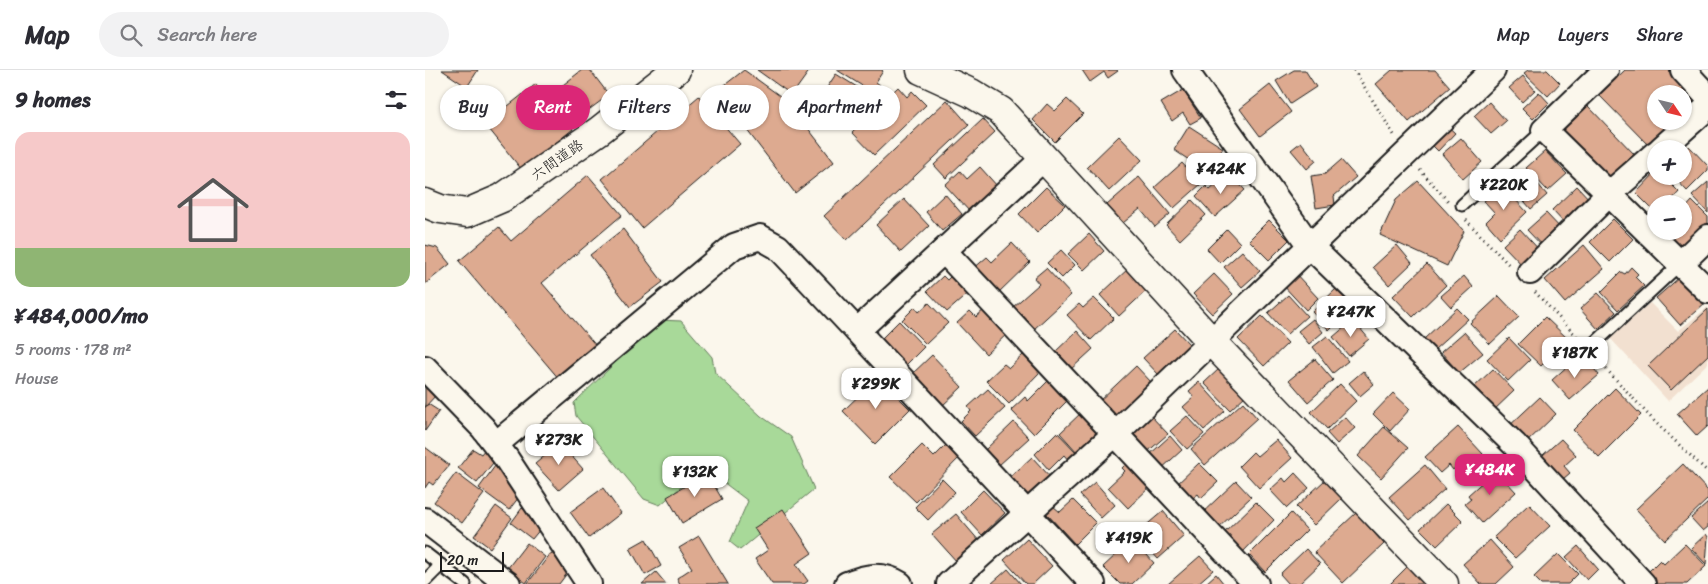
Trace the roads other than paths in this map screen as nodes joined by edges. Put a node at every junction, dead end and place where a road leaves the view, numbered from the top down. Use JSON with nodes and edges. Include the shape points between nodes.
{"nodes":[{"id":1,"x":676,"y":70,"type":"edge"},
{"id":2,"x":921,"y":70,"type":"edge"},
{"id":3,"x":1185,"y":70,"type":"edge"},
{"id":4,"x":1493,"y":70,"type":"edge"},
{"id":5,"x":1606,"y":70,"type":"edge"},
{"id":6,"x":1683,"y":70,"type":"edge"},
{"id":7,"x":1708,"y":97,"type":"edge"},
{"id":8,"x":1708,"y":107,"type":"edge"},
{"id":9,"x":1544,"y":130,"type":"junction"},
{"id":10,"x":1671,"y":140,"type":"edge"},
{"id":11,"x":1044,"y":158,"type":"junction"},
{"id":12,"x":1647,"y":161,"type":"edge"},
{"id":13,"x":1609,"y":194,"type":"junction"},
{"id":14,"x":425,"y":204,"type":"edge"},
{"id":15,"x":1463,"y":205,"type":"dead end"},
{"id":16,"x":1708,"y":238,"type":"edge"},
{"id":17,"x":1310,"y":246,"type":"junction"},
{"id":18,"x":944,"y":251,"type":"junction"},
{"id":19,"x":1680,"y":264,"type":"junction"},
{"id":20,"x":1530,"y":272,"type":"dead end"},
{"id":21,"x":1708,"y":291,"type":"edge"},
{"id":22,"x":857,"y":331,"type":"junction"},
{"id":23,"x":1210,"y":340,"type":"junction"},
{"id":24,"x":1595,"y":343,"type":"dead end"},
{"id":25,"x":425,"y":368,"type":"edge"},
{"id":26,"x":1116,"y":433,"type":"junction"},
{"id":27,"x":495,"y":444,"type":"junction"},
{"id":28,"x":1028,"y":512,"type":"junction"},
{"id":29,"x":425,"y":520,"type":"edge"},
{"id":30,"x":425,"y":553,"type":"edge"},
{"id":31,"x":441,"y":565,"type":"junction"},
{"id":32,"x":425,"y":581,"type":"edge"},
{"id":33,"x":465,"y":584,"type":"edge"},
{"id":34,"x":509,"y":584,"type":"edge"},
{"id":35,"x":589,"y":584,"type":"edge"},
{"id":36,"x":847,"y":584,"type":"edge"},
{"id":37,"x":900,"y":584,"type":"edge"},
{"id":38,"x":949,"y":584,"type":"edge"},
{"id":39,"x":1093,"y":584,"type":"edge"},
{"id":40,"x":1256,"y":584,"type":"edge"},
{"id":41,"x":1444,"y":584,"type":"edge"},
{"id":42,"x":1643,"y":584,"type":"edge"}],
"edges":[{"from":1,"to":14,"type":"street","name":"六間道路","via":[[600,130],[502,198],[467,213]]},
{"from":2,"to":11,"type":"street","via":[[1001,111]]},
{"from":3,"to":17,"type":"street"},
{"from":4,"to":17,"type":"street"},
{"from":5,"to":9,"type":"street"},
{"from":6,"to":7,"type":"street"},
{"from":8,"to":10,"type":"street"},
{"from":9,"to":13,"type":"street"},
{"from":9,"to":15,"type":"lane"},
{"from":11,"to":18,"type":"street"},
{"from":11,"to":23,"type":"street"},
{"from":12,"to":13,"type":"street"},
{"from":13,"to":19,"type":"street"},
{"from":13,"to":20,"type":"street"},
{"from":16,"to":19,"type":"street"},
{"from":17,"to":23,"type":"street"},
{"from":17,"to":42,"type":"street","via":[[1514,444]]},
{"from":18,"to":22,"type":"street"},
{"from":18,"to":26,"type":"street"},
{"from":19,"to":21,"type":"street"},
{"from":19,"to":24,"type":"lane"},
{"from":22,"to":27,"type":"street","via":[[778,248],[759,237],[734,246]]},
{"from":22,"to":28,"type":"street"},
{"from":23,"to":26,"type":"street"},
{"from":23,"to":41,"type":"street"},
{"from":25,"to":27,"type":"street"},
{"from":26,"to":28,"type":"street"},
{"from":26,"to":40,"type":"street"},
{"from":27,"to":35,"type":"street"},
{"from":28,"to":38,"type":"street"},
{"from":28,"to":39,"type":"street"},
{"from":29,"to":34,"type":"street"},
{"from":30,"to":31,"type":"lane"},
{"from":31,"to":32,"type":"lane"},
{"from":31,"to":33,"type":"lane"},
{"from":36,"to":37,"type":"street","via":[[868,576],[881,576]]}]}
